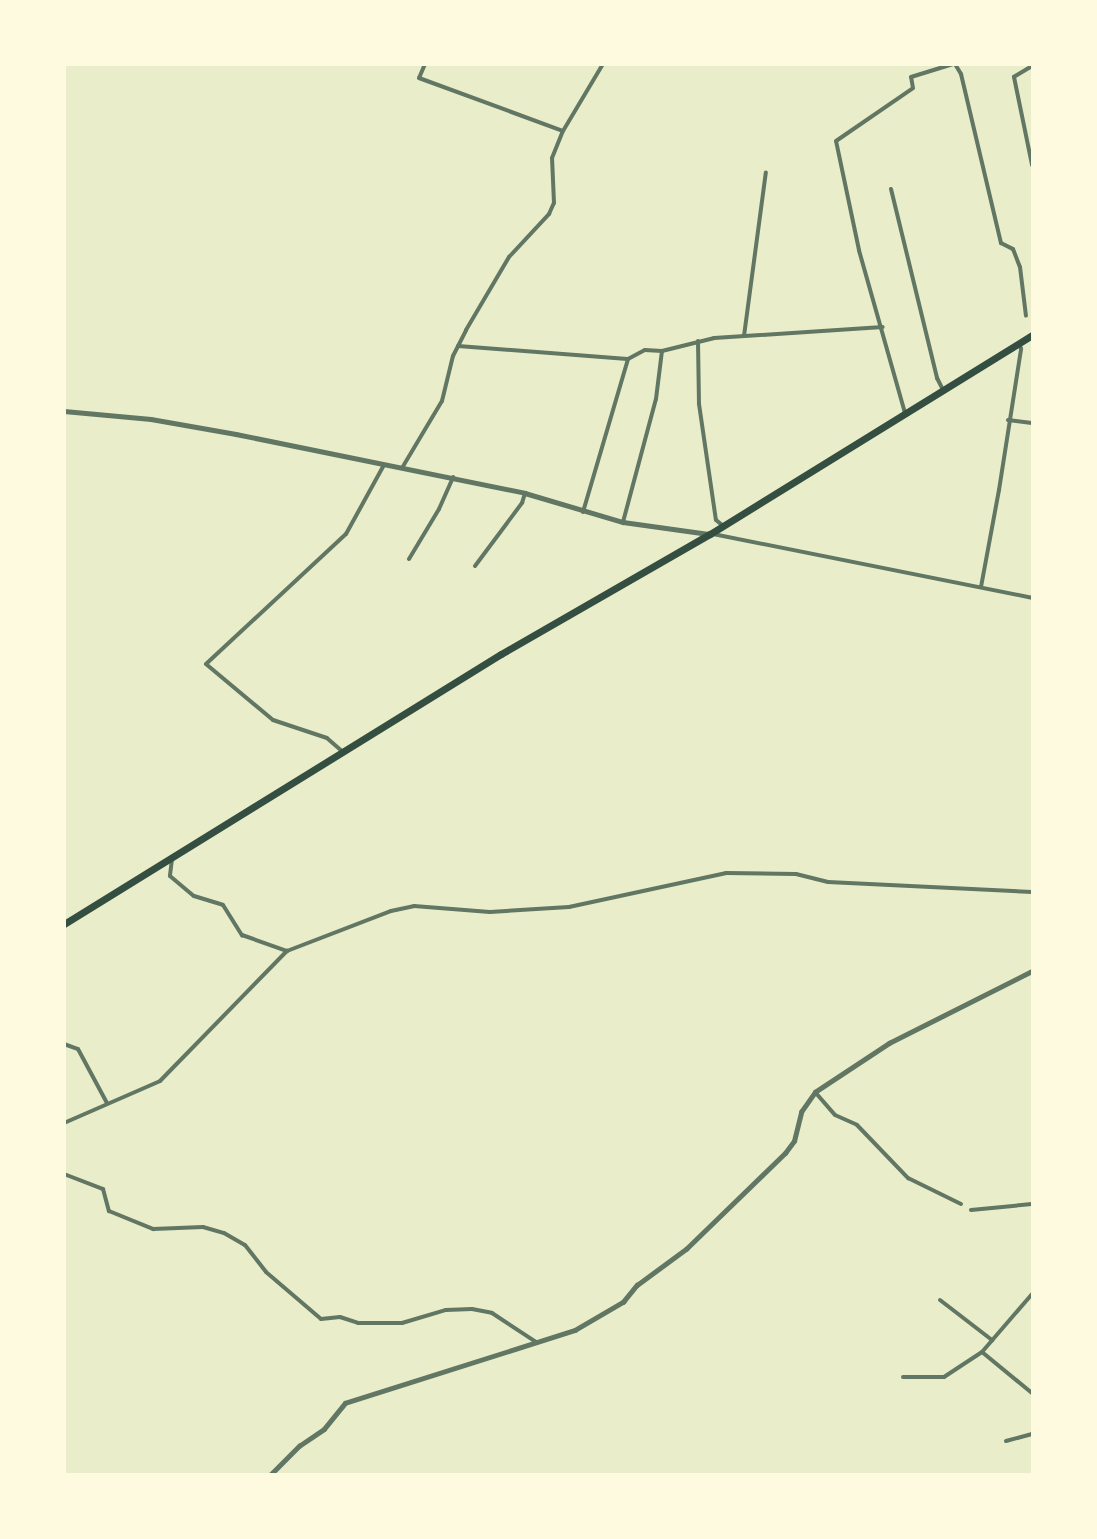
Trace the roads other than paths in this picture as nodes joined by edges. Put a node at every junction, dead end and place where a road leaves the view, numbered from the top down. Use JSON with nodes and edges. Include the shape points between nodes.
{"nodes":[{"id":1,"x":425,"y":64,"type":"edge"},
{"id":2,"x":603,"y":64,"type":"edge"},
{"id":3,"x":954,"y":64,"type":"edge"},
{"id":4,"x":1032,"y":66,"type":"edge"},
{"id":5,"x":563,"y":131,"type":"junction"},
{"id":6,"x":1032,"y":165,"type":"edge"},
{"id":7,"x":765,"y":172,"type":"dead end"},
{"id":8,"x":891,"y":189,"type":"dead end"},
{"id":9,"x":1026,"y":316,"type":"dead end"},
{"id":10,"x":883,"y":327,"type":"junction"},
{"id":11,"x":1032,"y":335,"type":"edge"},
{"id":12,"x":744,"y":336,"type":"junction"},
{"id":13,"x":698,"y":340,"type":"junction"},
{"id":14,"x":1019,"y":342,"type":"junction"},
{"id":15,"x":458,"y":346,"type":"junction"},
{"id":16,"x":662,"y":351,"type":"junction"},
{"id":17,"x":628,"y":358,"type":"junction"},
{"id":18,"x":944,"y":390,"type":"junction"},
{"id":19,"x":64,"y":411,"type":"edge"},
{"id":20,"x":905,"y":414,"type":"junction"},
{"id":21,"x":1008,"y":420,"type":"junction"},
{"id":22,"x":1032,"y":423,"type":"edge"},
{"id":23,"x":384,"y":465,"type":"junction"},
{"id":24,"x":402,"y":469,"type":"junction"},
{"id":25,"x":453,"y":477,"type":"junction"},
{"id":26,"x":525,"y":493,"type":"junction"},
{"id":27,"x":583,"y":512,"type":"junction"},
{"id":28,"x":623,"y":522,"type":"junction"},
{"id":29,"x":722,"y":525,"type":"junction"},
{"id":30,"x":710,"y":534,"type":"junction"},
{"id":31,"x":409,"y":559,"type":"dead end"},
{"id":32,"x":475,"y":566,"type":"dead end"},
{"id":33,"x":981,"y":587,"type":"junction"},
{"id":34,"x":1032,"y":598,"type":"edge"},
{"id":35,"x":343,"y":753,"type":"junction"},
{"id":36,"x":172,"y":859,"type":"junction"},
{"id":37,"x":1032,"y":892,"type":"edge"},
{"id":38,"x":64,"y":924,"type":"edge"},
{"id":39,"x":287,"y":951,"type":"junction"},
{"id":40,"x":1032,"y":971,"type":"edge"},
{"id":41,"x":64,"y":1044,"type":"edge"},
{"id":42,"x":815,"y":1092,"type":"junction"},
{"id":43,"x":107,"y":1103,"type":"junction"},
{"id":44,"x":64,"y":1123,"type":"edge"},
{"id":45,"x":64,"y":1174,"type":"edge"},
{"id":46,"x":961,"y":1204,"type":"dead end"},
{"id":47,"x":1032,"y":1204,"type":"edge"},
{"id":48,"x":971,"y":1210,"type":"dead end"},
{"id":49,"x":1032,"y":1294,"type":"edge"},
{"id":50,"x":940,"y":1300,"type":"dead end"},
{"id":51,"x":992,"y":1340,"type":"junction"},
{"id":52,"x":536,"y":1342,"type":"junction"},
{"id":53,"x":982,"y":1352,"type":"junction"},
{"id":54,"x":903,"y":1377,"type":"dead end"},
{"id":55,"x":1032,"y":1393,"type":"edge"},
{"id":56,"x":1032,"y":1434,"type":"edge"},
{"id":57,"x":1006,"y":1442,"type":"dead end"},
{"id":58,"x":271,"y":1474,"type":"edge"}],
"edges":[{"from":1,"to":5,"type":"street","via":[[419,78]]},
{"from":2,"to":5,"type":"street"},
{"from":3,"to":9,"type":"street","via":[[961,74],[1002,243],[1013,249],[1020,267]]},
{"from":3,"to":10,"type":"street","via":[[910,77],[913,88],[836,141],[862,260]]},
{"from":4,"to":6,"type":"street","via":[[1014,76]]},
{"from":5,"to":15,"type":"street","via":[[552,158],[554,203],[549,214],[509,257]]},
{"from":7,"to":12,"type":"street"},
{"from":8,"to":18,"type":"street","via":[[937,378]]},
{"from":10,"to":12,"type":"street"},
{"from":10,"to":20,"type":"street"},
{"from":11,"to":14,"type":"highway"},
{"from":12,"to":13,"type":"street"},
{"from":13,"to":16,"type":"street"},
{"from":13,"to":29,"type":"street","via":[[699,404],[716,520]]},
{"from":14,"to":18,"type":"highway"},
{"from":14,"to":21,"type":"street"},
{"from":15,"to":17,"type":"street"},
{"from":15,"to":24,"type":"street","via":[[442,401]]},
{"from":16,"to":17,"type":"street","via":[[645,350]]},
{"from":16,"to":28,"type":"street","via":[[656,399]]},
{"from":17,"to":27,"type":"street"},
{"from":18,"to":20,"type":"highway"},
{"from":19,"to":23,"type":"street","via":[[152,418]]},
{"from":20,"to":29,"type":"highway"},
{"from":21,"to":22,"type":"street"},
{"from":21,"to":33,"type":"street"},
{"from":23,"to":24,"type":"street"},
{"from":23,"to":35,"type":"street","via":[[346,534],[206,664],[273,720],[327,738]]},
{"from":24,"to":25,"type":"street"},
{"from":25,"to":26,"type":"street"},
{"from":25,"to":31,"type":"street","via":[[440,509]]},
{"from":26,"to":27,"type":"street"},
{"from":26,"to":32,"type":"street","via":[[522,503]]},
{"from":27,"to":28,"type":"street"},
{"from":28,"to":30,"type":"street"},
{"from":29,"to":30,"type":"highway"},
{"from":30,"to":33,"type":"street"},
{"from":30,"to":35,"type":"highway","via":[[501,654]]},
{"from":33,"to":34,"type":"street"},
{"from":35,"to":36,"type":"highway"},
{"from":36,"to":38,"type":"highway"},
{"from":36,"to":39,"type":"street","via":[[170,876],[194,896],[223,905],[242,935]]},
{"from":37,"to":39,"type":"street","via":[[828,882],[796,874],[726,873],[569,907],[490,912],[414,906]]},
{"from":39,"to":43,"type":"street","via":[[160,1081]]},
{"from":40,"to":42,"type":"street","via":[[889,1043]]},
{"from":41,"to":43,"type":"street","via":[[78,1049]]},
{"from":42,"to":46,"type":"street","via":[[835,1115],[857,1125],[908,1178]]},
{"from":42,"to":52,"type":"street","via":[[801,1112],[794,1141],[785,1153],[686,1249],[638,1285],[623,1302],[575,1330]]},
{"from":43,"to":44,"type":"street"},
{"from":45,"to":52,"type":"street","via":[[103,1190],[109,1211],[153,1229],[203,1227],[224,1233],[245,1245],[266,1272],[321,1319],[402,1323],[446,1310],[472,1309],[492,1313]]},
{"from":47,"to":48,"type":"street"},
{"from":49,"to":51,"type":"street"},
{"from":50,"to":51,"type":"street"},
{"from":51,"to":53,"type":"street"},
{"from":52,"to":58,"type":"street","via":[[345,1403],[324,1429],[299,1446]]},
{"from":53,"to":54,"type":"street","via":[[944,1377]]},
{"from":53,"to":55,"type":"street"},
{"from":56,"to":57,"type":"street"}]}
